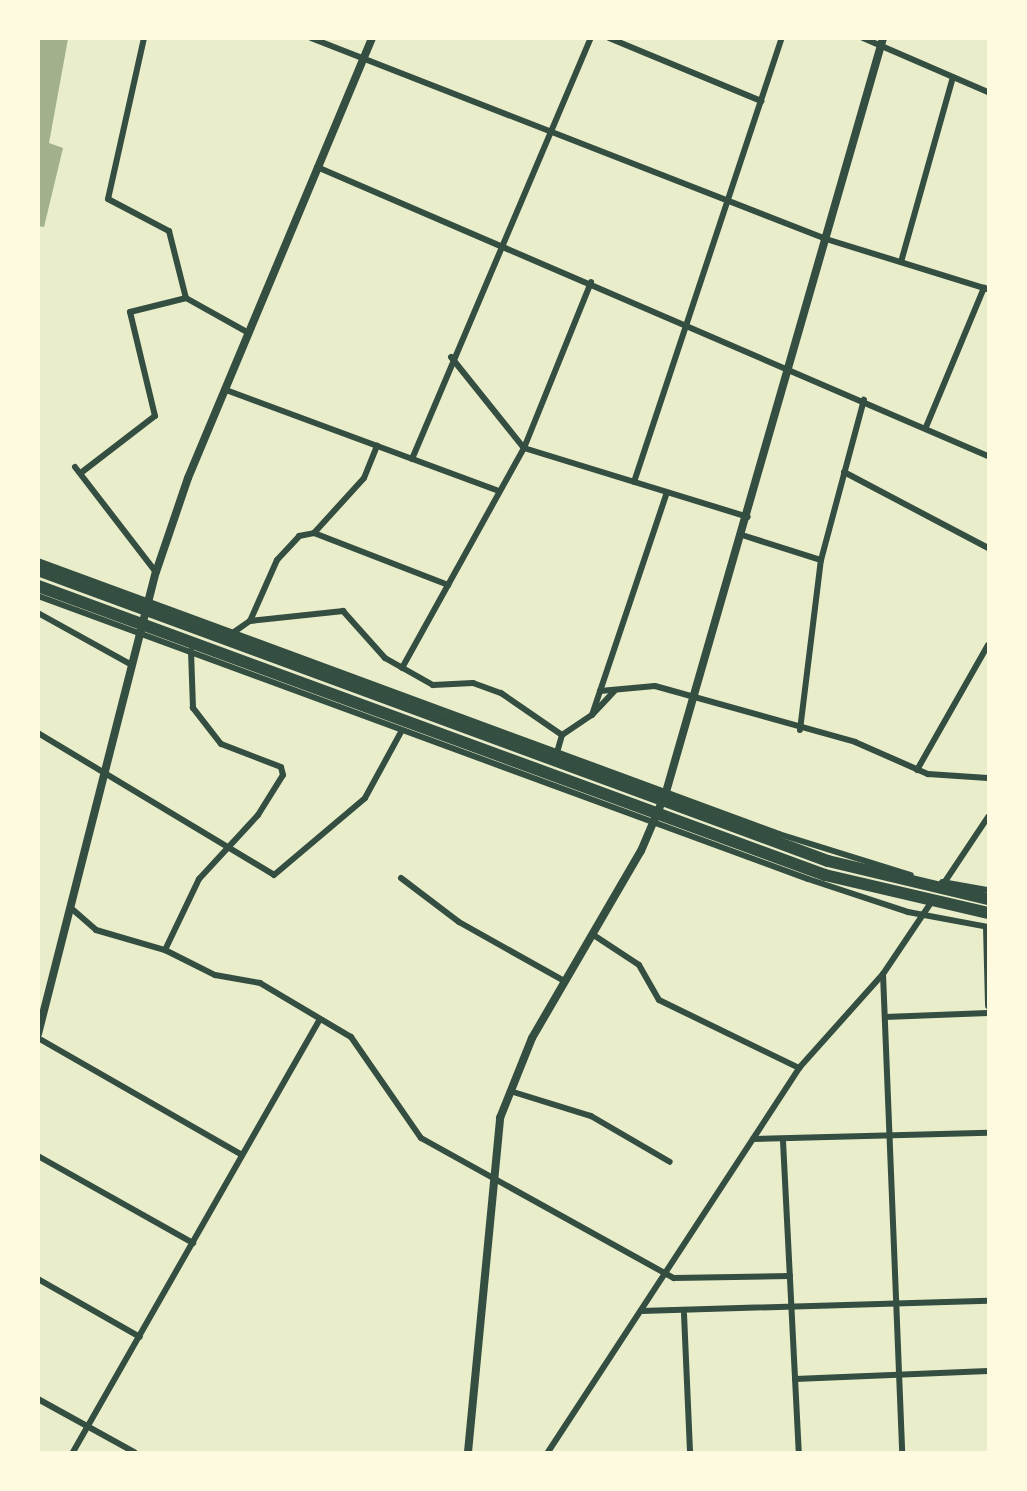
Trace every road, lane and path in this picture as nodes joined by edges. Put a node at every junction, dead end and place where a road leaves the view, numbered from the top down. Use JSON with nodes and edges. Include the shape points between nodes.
{"nodes":[{"id":1,"x":144,"y":38,"type":"edge"},
{"id":2,"x":311,"y":38,"type":"edge"},
{"id":3,"x":372,"y":38,"type":"edge"},
{"id":4,"x":591,"y":38,"type":"edge"},
{"id":5,"x":609,"y":38,"type":"edge"},
{"id":6,"x":782,"y":38,"type":"edge"},
{"id":7,"x":863,"y":38,"type":"edge"},
{"id":8,"x":882,"y":42,"type":"edge"},
{"id":9,"x":363,"y":59,"type":"junction"},
{"id":10,"x":953,"y":77,"type":"junction"},
{"id":11,"x":989,"y":92,"type":"edge"},
{"id":12,"x":761,"y":101,"type":"junction"},
{"id":13,"x":553,"y":132,"type":"junction"},
{"id":14,"x":317,"y":167,"type":"junction"},
{"id":15,"x":727,"y":201,"type":"junction"},
{"id":16,"x":826,"y":239,"type":"junction"},
{"id":17,"x":505,"y":246,"type":"junction"},
{"id":18,"x":901,"y":262,"type":"junction"},
{"id":19,"x":590,"y":282,"type":"junction"},
{"id":20,"x":986,"y":289,"type":"edge"},
{"id":21,"x":186,"y":298,"type":"junction"},
{"id":22,"x":687,"y":321,"type":"junction"},
{"id":23,"x":249,"y":333,"type":"junction"},
{"id":24,"x":451,"y":358,"type":"junction"},
{"id":25,"x":788,"y":367,"type":"junction"},
{"id":26,"x":226,"y":390,"type":"junction"},
{"id":27,"x":864,"y":400,"type":"junction"},
{"id":28,"x":926,"y":428,"type":"junction"},
{"id":29,"x":377,"y":446,"type":"junction"},
{"id":30,"x":524,"y":448,"type":"junction"},
{"id":31,"x":989,"y":456,"type":"edge"},
{"id":32,"x":412,"y":459,"type":"junction"},
{"id":33,"x":75,"y":467,"type":"dead end"},
{"id":34,"x":82,"y":472,"type":"junction"},
{"id":35,"x":844,"y":472,"type":"junction"},
{"id":36,"x":634,"y":482,"type":"junction"},
{"id":37,"x":499,"y":491,"type":"junction"},
{"id":38,"x":667,"y":492,"type":"junction"},
{"id":39,"x":748,"y":517,"type":"junction"},
{"id":40,"x":314,"y":533,"type":"junction"},
{"id":41,"x":742,"y":535,"type":"junction"},
{"id":42,"x":989,"y":548,"type":"edge"},
{"id":43,"x":821,"y":560,"type":"junction"},
{"id":44,"x":38,"y":561,"type":"edge"},
{"id":45,"x":38,"y":570,"type":"edge"},
{"id":46,"x":156,"y":572,"type":"junction"},
{"id":47,"x":448,"y":585,"type":"junction"},
{"id":48,"x":38,"y":586,"type":"edge"},
{"id":49,"x":38,"y":596,"type":"edge"},
{"id":50,"x":147,"y":600,"type":"junction"},
{"id":51,"x":38,"y":613,"type":"edge"},
{"id":52,"x":250,"y":621,"type":"junction"},
{"id":53,"x":138,"y":632,"type":"junction"},
{"id":54,"x":234,"y":632,"type":"junction"},
{"id":55,"x":989,"y":645,"type":"edge"},
{"id":56,"x":191,"y":652,"type":"junction"},
{"id":57,"x":130,"y":664,"type":"junction"},
{"id":58,"x":402,"y":668,"type":"junction"},
{"id":59,"x":600,"y":691,"type":"junction"},
{"id":60,"x":614,"y":691,"type":"junction"},
{"id":61,"x":695,"y":696,"type":"junction"},
{"id":62,"x":592,"y":715,"type":"junction"},
{"id":63,"x":402,"y":730,"type":"junction"},
{"id":64,"x":800,"y":730,"type":"junction"},
{"id":65,"x":38,"y":733,"type":"edge"},
{"id":66,"x":562,"y":735,"type":"junction"},
{"id":67,"x":557,"y":752,"type":"junction"},
{"id":68,"x":917,"y":770,"type":"junction"},
{"id":69,"x":104,"y":772,"type":"junction"},
{"id":70,"x":989,"y":778,"type":"edge"},
{"id":71,"x":666,"y":792,"type":"junction"},
{"id":72,"x":989,"y":817,"type":"edge"},
{"id":73,"x":654,"y":823,"type":"junction"},
{"id":74,"x":227,"y":845,"type":"junction"},
{"id":75,"x":401,"y":878,"type":"dead end"},
{"id":76,"x":944,"y":883,"type":"junction"},
{"id":77,"x":989,"y":890,"type":"edge"},
{"id":78,"x":989,"y":899,"type":"edge"},
{"id":79,"x":71,"y":908,"type":"junction"},
{"id":80,"x":989,"y":913,"type":"edge"},
{"id":81,"x":923,"y":915,"type":"junction"},
{"id":82,"x":987,"y":927,"type":"edge"},
{"id":83,"x":592,"y":934,"type":"junction"},
{"id":84,"x":165,"y":950,"type":"junction"},
{"id":85,"x":883,"y":974,"type":"junction"},
{"id":86,"x":565,"y":981,"type":"junction"},
{"id":87,"x":989,"y":1006,"type":"edge"},
{"id":88,"x":989,"y":1013,"type":"edge"},
{"id":89,"x":885,"y":1017,"type":"junction"},
{"id":90,"x":319,"y":1020,"type":"junction"},
{"id":91,"x":38,"y":1036,"type":"edge"},
{"id":92,"x":799,"y":1068,"type":"junction"},
{"id":93,"x":510,"y":1091,"type":"junction"},
{"id":94,"x":989,"y":1133,"type":"edge"},
{"id":95,"x":889,"y":1136,"type":"junction"},
{"id":96,"x":753,"y":1139,"type":"junction"},
{"id":97,"x":783,"y":1140,"type":"junction"},
{"id":98,"x":242,"y":1154,"type":"junction"},
{"id":99,"x":38,"y":1156,"type":"edge"},
{"id":100,"x":670,"y":1161,"type":"dead end"},
{"id":101,"x":496,"y":1178,"type":"junction"},
{"id":102,"x":192,"y":1243,"type":"junction"},
{"id":103,"x":664,"y":1272,"type":"junction"},
{"id":104,"x":790,"y":1276,"type":"junction"},
{"id":105,"x":38,"y":1279,"type":"edge"},
{"id":106,"x":989,"y":1301,"type":"edge"},
{"id":107,"x":897,"y":1305,"type":"junction"},
{"id":108,"x":792,"y":1309,"type":"junction"},
{"id":109,"x":640,"y":1311,"type":"junction"},
{"id":110,"x":684,"y":1314,"type":"junction"},
{"id":111,"x":140,"y":1337,"type":"junction"},
{"id":112,"x":989,"y":1371,"type":"edge"},
{"id":113,"x":899,"y":1375,"type":"junction"},
{"id":114,"x":795,"y":1379,"type":"junction"},
{"id":115,"x":38,"y":1399,"type":"edge"},
{"id":116,"x":88,"y":1427,"type":"junction"},
{"id":117,"x":73,"y":1452,"type":"edge"},
{"id":118,"x":135,"y":1452,"type":"edge"},
{"id":119,"x":468,"y":1452,"type":"edge"},
{"id":120,"x":548,"y":1452,"type":"edge"},
{"id":121,"x":690,"y":1452,"type":"edge"},
{"id":122,"x":799,"y":1452,"type":"edge"},
{"id":123,"x":902,"y":1452,"type":"edge"}],
"edges":[{"from":1,"to":21,"type":"street","via":[[108,199],[169,231]]},
{"from":2,"to":9,"type":"street"},
{"from":3,"to":9,"type":"street"},
{"from":4,"to":13,"type":"street"},
{"from":5,"to":12,"type":"street"},
{"from":6,"to":12,"type":"street"},
{"from":7,"to":8,"type":"street"},
{"from":8,"to":10,"type":"street"},
{"from":8,"to":16,"type":"street"},
{"from":9,"to":13,"type":"street"},
{"from":9,"to":14,"type":"street"},
{"from":10,"to":11,"type":"street"},
{"from":10,"to":18,"type":"street"},
{"from":12,"to":15,"type":"street"},
{"from":13,"to":15,"type":"street"},
{"from":13,"to":17,"type":"street"},
{"from":14,"to":17,"type":"street"},
{"from":14,"to":23,"type":"street"},
{"from":15,"to":16,"type":"street"},
{"from":15,"to":22,"type":"street"},
{"from":16,"to":18,"type":"street"},
{"from":16,"to":25,"type":"street"},
{"from":17,"to":19,"type":"street"},
{"from":17,"to":24,"type":"street"},
{"from":18,"to":20,"type":"street"},
{"from":19,"to":22,"type":"street"},
{"from":19,"to":30,"type":"street"},
{"from":20,"to":28,"type":"street"},
{"from":21,"to":23,"type":"street"},
{"from":21,"to":34,"type":"street","via":[[130,312],[155,416]]},
{"from":22,"to":25,"type":"street"},
{"from":22,"to":36,"type":"street"},
{"from":23,"to":26,"type":"street"},
{"from":24,"to":30,"type":"street"},
{"from":24,"to":32,"type":"street"},
{"from":25,"to":27,"type":"street"},
{"from":25,"to":39,"type":"street"},
{"from":26,"to":29,"type":"street"},
{"from":26,"to":46,"type":"street"},
{"from":27,"to":28,"type":"street"},
{"from":27,"to":35,"type":"street"},
{"from":28,"to":31,"type":"street"},
{"from":29,"to":32,"type":"street"},
{"from":29,"to":40,"type":"street","via":[[364,478]]},
{"from":30,"to":36,"type":"street"},
{"from":30,"to":37,"type":"street"},
{"from":32,"to":37,"type":"street"},
{"from":33,"to":34,"type":"street"},
{"from":34,"to":46,"type":"street"},
{"from":35,"to":42,"type":"street"},
{"from":35,"to":43,"type":"street"},
{"from":36,"to":38,"type":"street"},
{"from":37,"to":47,"type":"street"},
{"from":38,"to":39,"type":"street"},
{"from":38,"to":59,"type":"street"},
{"from":39,"to":41,"type":"street"},
{"from":40,"to":47,"type":"street"},
{"from":40,"to":52,"type":"street","via":[[299,536],[276,561]]},
{"from":41,"to":43,"type":"street"},
{"from":41,"to":61,"type":"street"},
{"from":43,"to":64,"type":"street"},
{"from":44,"to":50,"type":"street"},
{"from":45,"to":78,"type":"highway","via":[[828,861]]},
{"from":46,"to":50,"type":"street"},
{"from":47,"to":58,"type":"street"},
{"from":48,"to":80,"type":"highway","via":[[825,875]]},
{"from":49,"to":53,"type":"street"},
{"from":50,"to":53,"type":"street"},
{"from":50,"to":54,"type":"street"},
{"from":51,"to":57,"type":"street"},
{"from":52,"to":54,"type":"street"},
{"from":52,"to":58,"type":"street","via":[[343,611]]},
{"from":53,"to":56,"type":"street"},
{"from":53,"to":57,"type":"street"},
{"from":54,"to":67,"type":"street"},
{"from":55,"to":68,"type":"street"},
{"from":56,"to":63,"type":"street"},
{"from":56,"to":74,"type":"street","via":[[192,708],[221,744],[281,766],[283,775],[258,815]]},
{"from":57,"to":69,"type":"street"},
{"from":58,"to":66,"type":"street","via":[[433,685],[473,683],[501,694]]},
{"from":59,"to":60,"type":"street"},
{"from":59,"to":62,"type":"street"},
{"from":60,"to":61,"type":"street","via":[[655,686]]},
{"from":60,"to":62,"type":"street"},
{"from":61,"to":64,"type":"street"},
{"from":61,"to":71,"type":"street"},
{"from":62,"to":66,"type":"street"},
{"from":63,"to":73,"type":"street"},
{"from":63,"to":74,"type":"street","via":[[365,798],[274,875]]},
{"from":64,"to":68,"type":"street","via":[[855,742]]},
{"from":65,"to":69,"type":"street"},
{"from":66,"to":67,"type":"street"},
{"from":67,"to":71,"type":"street"},
{"from":68,"to":70,"type":"street"},
{"from":69,"to":74,"type":"street"},
{"from":69,"to":79,"type":"street"},
{"from":71,"to":73,"type":"street"},
{"from":71,"to":76,"type":"street","via":[[832,852]]},
{"from":72,"to":76,"type":"street"},
{"from":73,"to":81,"type":"street"},
{"from":73,"to":83,"type":"street"},
{"from":74,"to":84,"type":"street","via":[[199,879]]},
{"from":75,"to":86,"type":"street","via":[[459,922]]},
{"from":76,"to":77,"type":"street"},
{"from":76,"to":81,"type":"street"},
{"from":79,"to":84,"type":"street","via":[[91,927]]},
{"from":79,"to":91,"type":"street"},
{"from":81,"to":82,"type":"street"},
{"from":81,"to":85,"type":"street"},
{"from":82,"to":87,"type":"street"},
{"from":83,"to":86,"type":"street"},
{"from":83,"to":92,"type":"street","via":[[639,965],[659,1000]]},
{"from":84,"to":90,"type":"street","via":[[215,975],[260,983]]},
{"from":85,"to":89,"type":"street"},
{"from":85,"to":92,"type":"street"},
{"from":86,"to":93,"type":"street"},
{"from":88,"to":89,"type":"street"},
{"from":89,"to":95,"type":"street"},
{"from":90,"to":98,"type":"street"},
{"from":90,"to":101,"type":"street","via":[[360,1046],[421,1138]]},
{"from":91,"to":98,"type":"street"},
{"from":92,"to":96,"type":"street"},
{"from":93,"to":100,"type":"street","via":[[592,1116]]},
{"from":93,"to":101,"type":"street","via":[[500,1118]]},
{"from":94,"to":95,"type":"street"},
{"from":95,"to":97,"type":"street"},
{"from":95,"to":107,"type":"street"},
{"from":96,"to":97,"type":"street"},
{"from":96,"to":103,"type":"street"},
{"from":97,"to":104,"type":"street"},
{"from":98,"to":102,"type":"street"},
{"from":99,"to":102,"type":"street"},
{"from":101,"to":103,"type":"street"},
{"from":101,"to":119,"type":"street"},
{"from":102,"to":111,"type":"street"},
{"from":103,"to":104,"type":"street","via":[[674,1278]]},
{"from":103,"to":109,"type":"street"},
{"from":104,"to":108,"type":"street"},
{"from":105,"to":111,"type":"street"},
{"from":106,"to":107,"type":"street"},
{"from":107,"to":108,"type":"street"},
{"from":107,"to":113,"type":"street"},
{"from":108,"to":110,"type":"street"},
{"from":108,"to":114,"type":"street"},
{"from":109,"to":110,"type":"street"},
{"from":109,"to":120,"type":"street"},
{"from":110,"to":121,"type":"street"},
{"from":111,"to":116,"type":"street"},
{"from":112,"to":113,"type":"street"},
{"from":113,"to":114,"type":"street"},
{"from":113,"to":123,"type":"street"},
{"from":114,"to":122,"type":"street"},
{"from":115,"to":116,"type":"street"},
{"from":116,"to":117,"type":"street"},
{"from":116,"to":118,"type":"street"}]}
